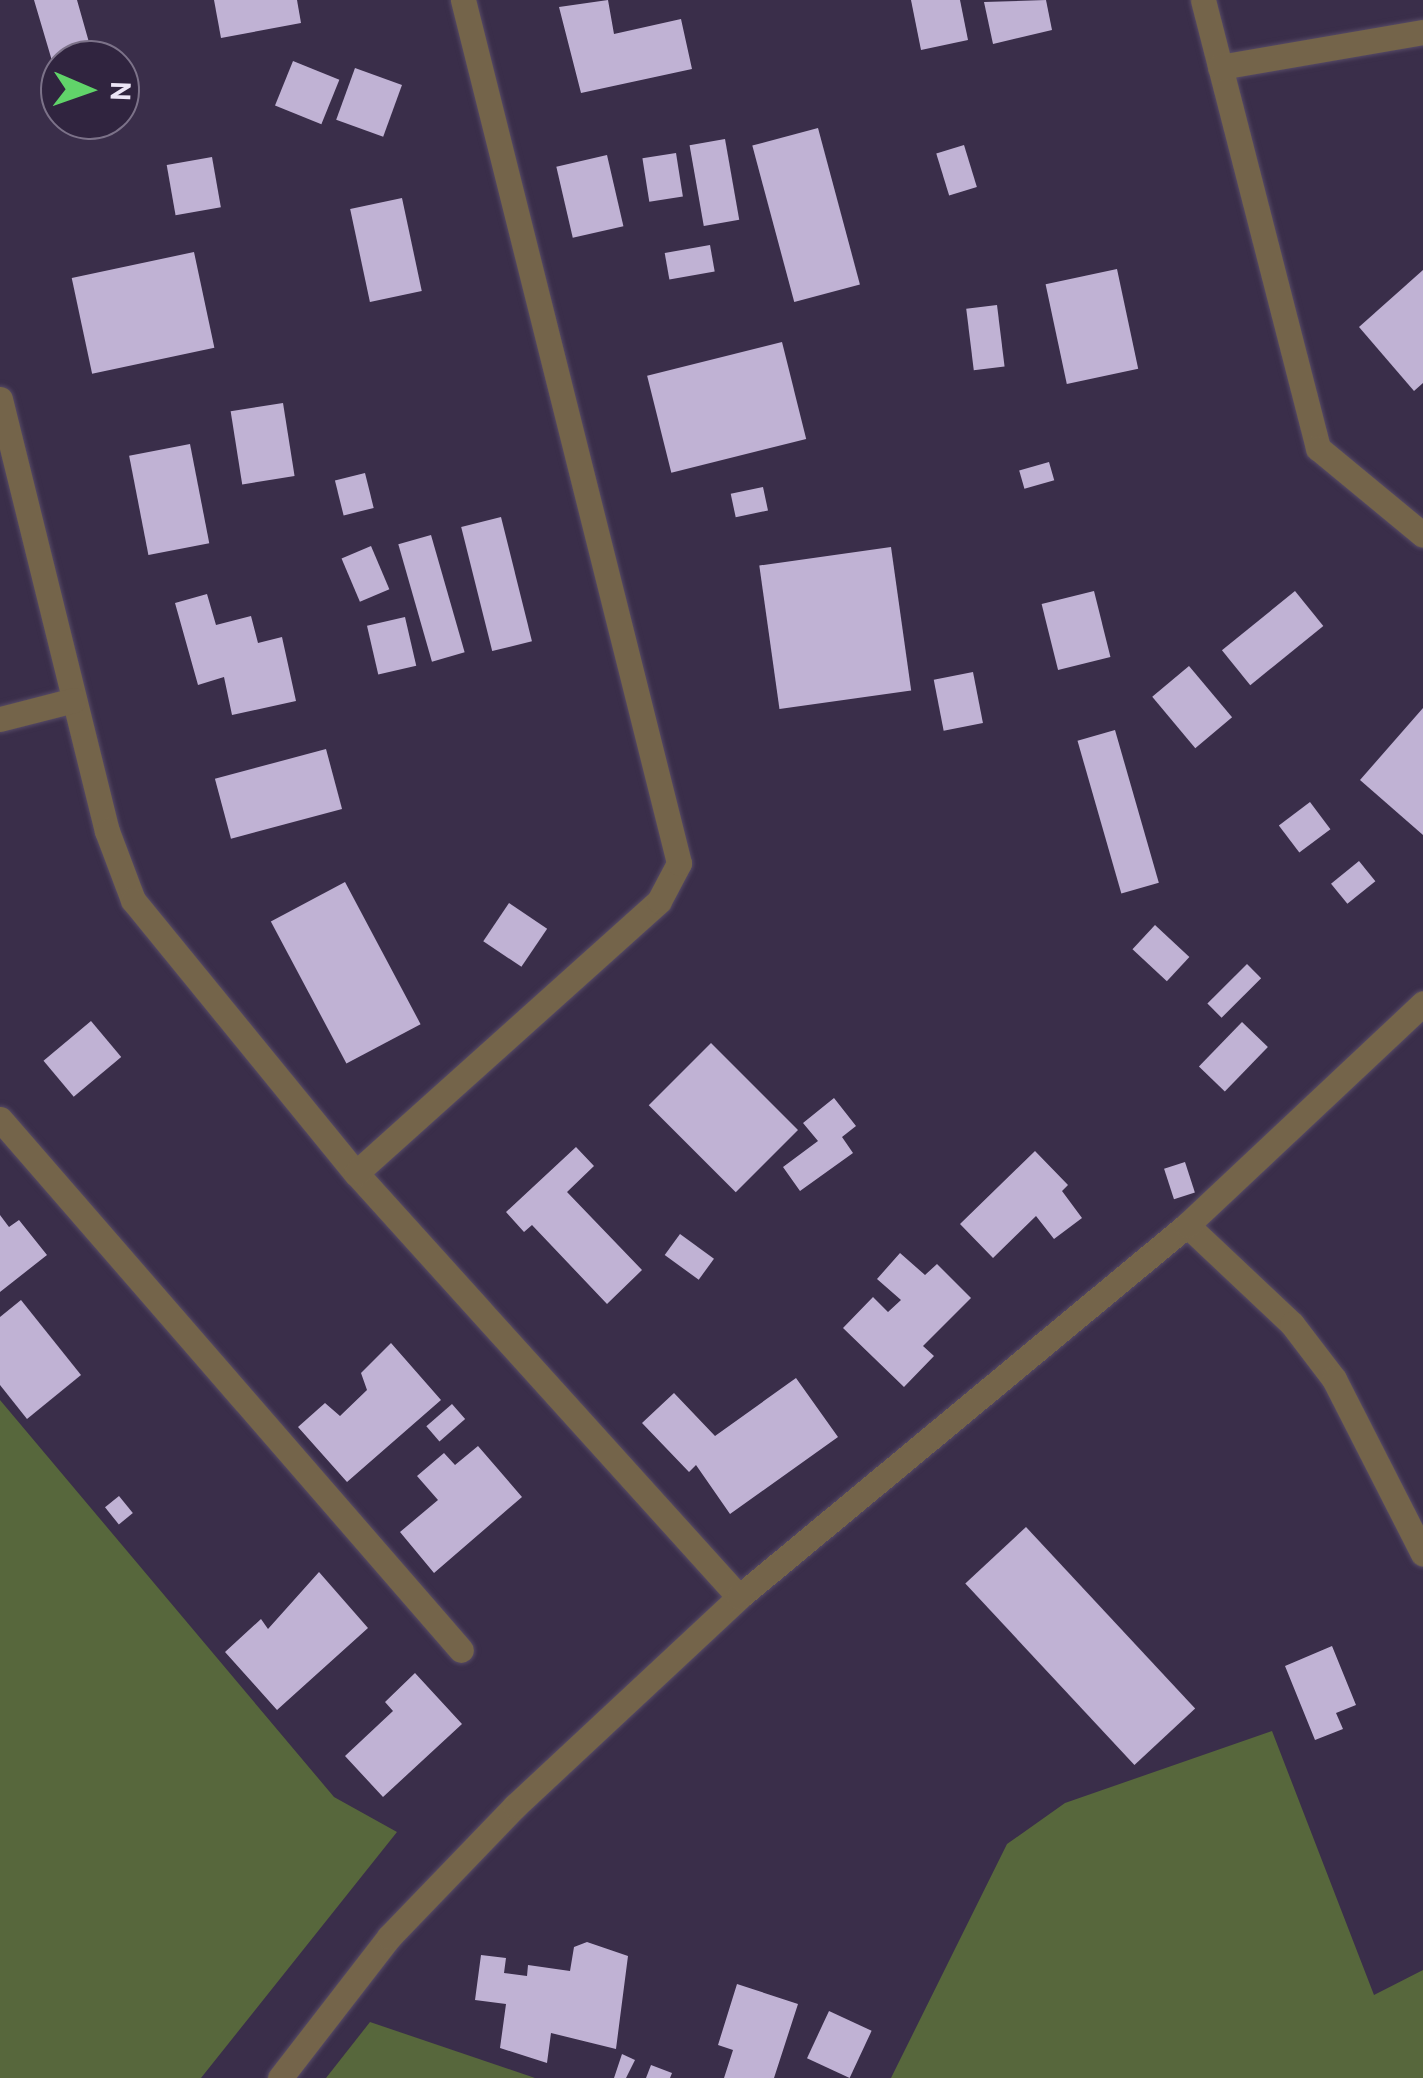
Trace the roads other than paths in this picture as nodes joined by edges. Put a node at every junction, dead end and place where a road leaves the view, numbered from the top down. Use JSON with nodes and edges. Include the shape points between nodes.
{"nodes":[{"id":1,"x":463,"y":0,"type":"edge"},
{"id":2,"x":1203,"y":0,"type":"edge"},
{"id":3,"x":1423,"y":32,"type":"edge"},
{"id":4,"x":1220,"y":67,"type":"junction"},
{"id":5,"x":0,"y":399,"type":"edge"},
{"id":6,"x":1423,"y":535,"type":"edge"},
{"id":7,"x":74,"y":700,"type":"junction"},
{"id":8,"x":0,"y":719,"type":"edge"},
{"id":9,"x":1423,"y":1004,"type":"edge"},
{"id":10,"x":0,"y":1119,"type":"edge"},
{"id":11,"x":356,"y":1173,"type":"junction"},
{"id":12,"x":1187,"y":1225,"type":"junction"},
{"id":13,"x":1423,"y":1554,"type":"edge"},
{"id":14,"x":739,"y":1597,"type":"junction"},
{"id":15,"x":461,"y":1650,"type":"dead end"},
{"id":16,"x":280,"y":2078,"type":"edge"}],
"edges":[{"from":1,"to":11,"type":"street","via":[[679,863],[660,901]]},
{"from":2,"to":4,"type":"street"},
{"from":3,"to":4,"type":"street"},
{"from":4,"to":6,"type":"street","via":[[1318,448]]},
{"from":5,"to":7,"type":"street"},
{"from":7,"to":8,"type":"street"},
{"from":7,"to":11,"type":"street","via":[[133,900]]},
{"from":9,"to":12,"type":"street"},
{"from":10,"to":15,"type":"street"},
{"from":11,"to":14,"type":"street"},
{"from":12,"to":13,"type":"street","via":[[1292,1324],[1334,1379]]},
{"from":12,"to":14,"type":"street"},
{"from":14,"to":16,"type":"street","via":[[414,1910]]}]}
